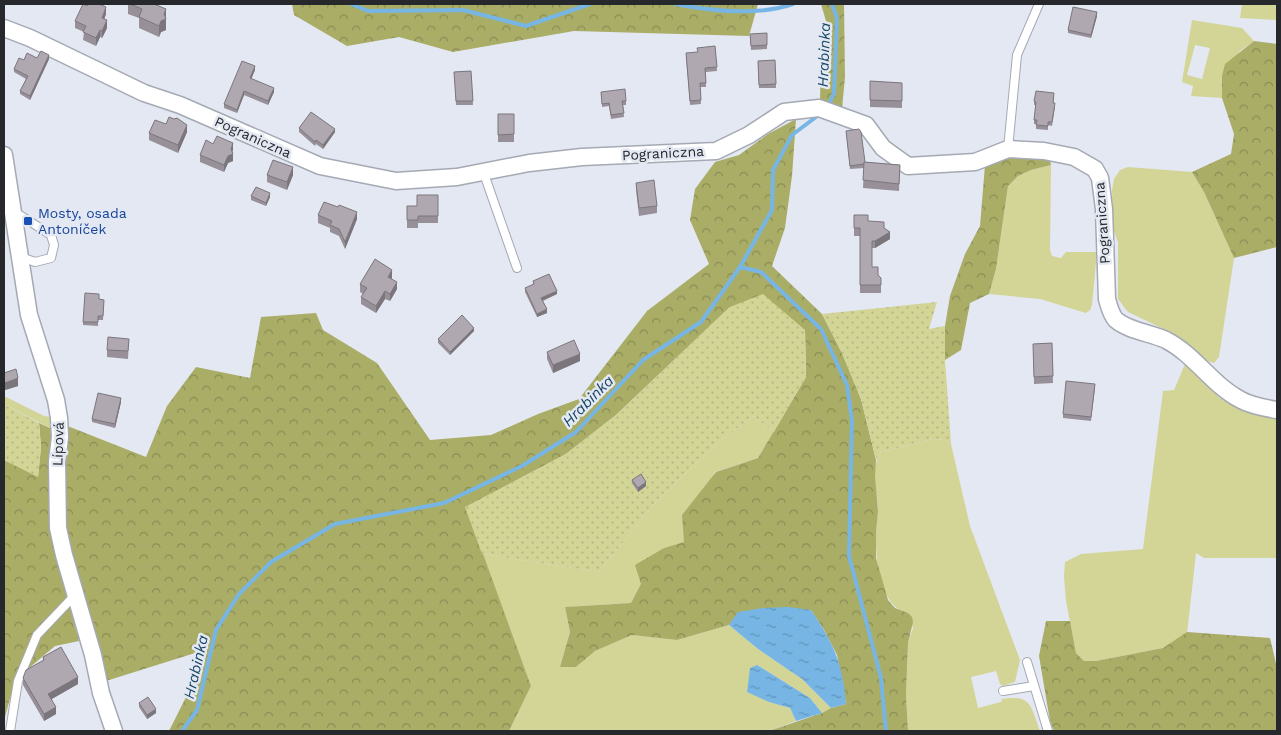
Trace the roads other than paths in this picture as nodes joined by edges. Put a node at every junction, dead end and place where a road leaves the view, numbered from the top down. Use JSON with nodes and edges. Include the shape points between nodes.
{"nodes":[{"id":1,"x":1039,"y":4,"type":"edge"},
{"id":2,"x":4,"y":28,"type":"edge"},
{"id":3,"x":1008,"y":149,"type":"junction"},
{"id":4,"x":4,"y":155,"type":"edge"},
{"id":5,"x":483,"y":171,"type":"junction"},
{"id":6,"x":13,"y":210,"type":"junction"},
{"id":7,"x":21,"y":257,"type":"junction"},
{"id":8,"x":517,"y":268,"type":"dead end"},
{"id":9,"x":1277,"y":410,"type":"edge"},
{"id":10,"x":76,"y":594,"type":"junction"},
{"id":11,"x":1027,"y":662,"type":"dead end"},
{"id":12,"x":1034,"y":686,"type":"junction"},
{"id":13,"x":1003,"y":691,"type":"dead end"},
{"id":14,"x":10,"y":731,"type":"edge"},
{"id":15,"x":114,"y":731,"type":"edge"},
{"id":16,"x":1048,"y":731,"type":"edge"}],
"edges":[{"from":1,"to":3,"type":"lane","via":[[1017,55]]},
{"from":2,"to":5,"type":"street","name":"Pograniczna","via":[[144,93],[180,105],[320,166],[396,181],[457,177]]},
{"from":3,"to":5,"type":"street","name":"Pograniczna","via":[[975,162],[908,166],[883,148],[866,125],[819,108],[784,112],[749,135],[716,151],[582,158]]},
{"from":3,"to":9,"type":"street","name":"Pograniczna","via":[[1074,157],[1095,169],[1100,178],[1104,209],[1107,299],[1116,320],[1179,348],[1240,400]]},
{"from":4,"to":6,"type":"street","name":"Lípová"},
{"from":5,"to":8,"type":"lane"},
{"from":6,"to":7,"type":"street","name":"Lípová"},
{"from":6,"to":7,"type":"lane","via":[[51,235],[54,245],[51,258],[35,262]]},
{"from":7,"to":10,"type":"street","name":"Lípová","via":[[29,315],[59,418],[58,528]]},
{"from":10,"to":14,"type":"lane","via":[[37,635],[18,681]]},
{"from":10,"to":15,"type":"street","name":"Lípová"},
{"from":11,"to":12,"type":"lane"},
{"from":12,"to":13,"type":"lane"},
{"from":12,"to":16,"type":"lane"}]}
